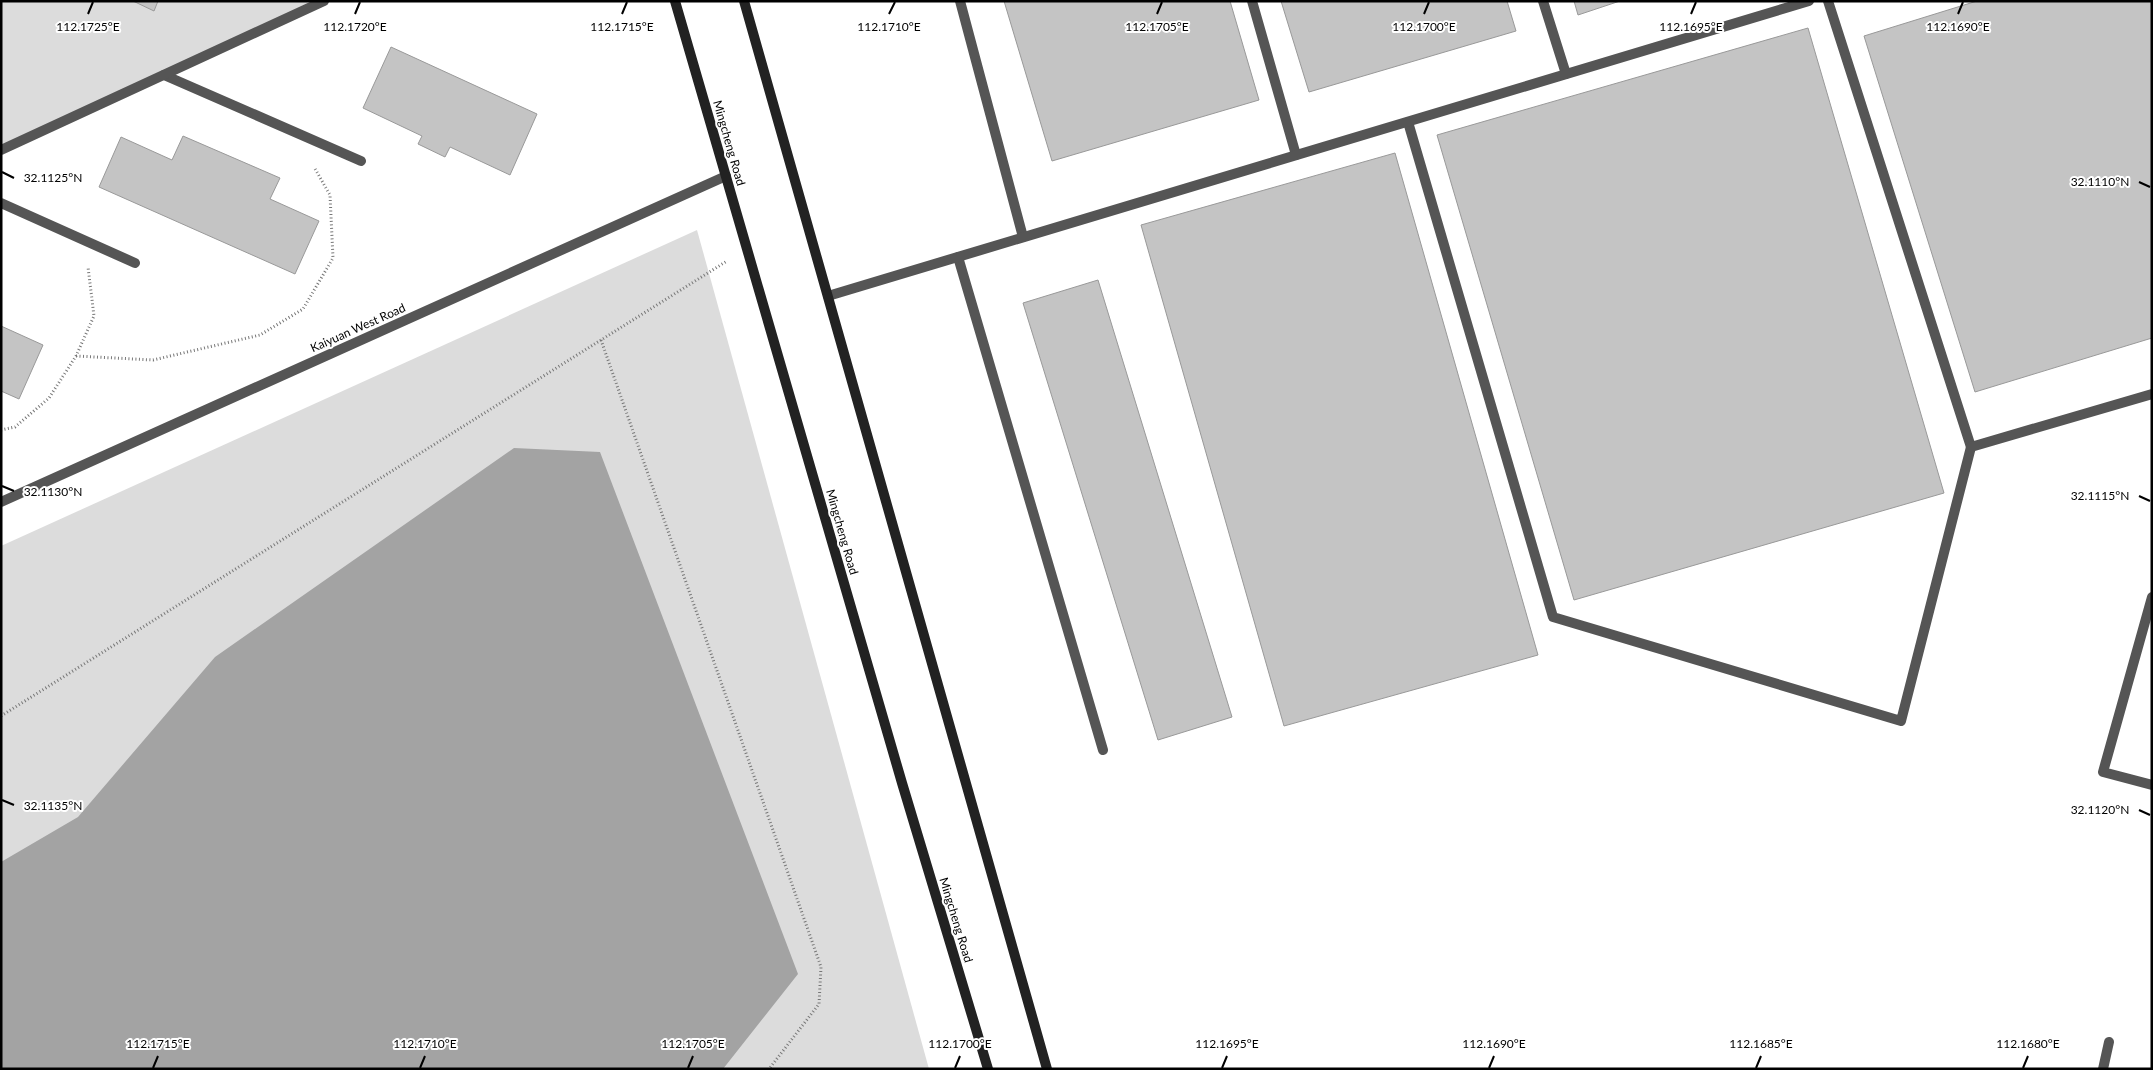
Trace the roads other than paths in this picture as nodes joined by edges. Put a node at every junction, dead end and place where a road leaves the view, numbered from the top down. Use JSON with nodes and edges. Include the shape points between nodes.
{"nodes":[{"id":1,"x":324,"y":1,"type":"edge"},
{"id":2,"x":675,"y":1,"type":"edge"},
{"id":3,"x":744,"y":1,"type":"edge"},
{"id":4,"x":960,"y":1,"type":"edge"},
{"id":5,"x":1252,"y":1,"type":"edge"},
{"id":6,"x":1543,"y":1,"type":"edge"},
{"id":7,"x":1809,"y":1,"type":"edge"},
{"id":8,"x":1828,"y":1,"type":"edge"},
{"id":9,"x":1566,"y":74,"type":"junction"},
{"id":10,"x":164,"y":75,"type":"junction"},
{"id":11,"x":1408,"y":122,"type":"junction"},
{"id":12,"x":1,"y":150,"type":"edge"},
{"id":13,"x":1296,"y":156,"type":"junction"},
{"id":14,"x":361,"y":161,"type":"dead end"},
{"id":15,"x":726,"y":176,"type":"junction"},
{"id":16,"x":1,"y":202,"type":"edge"},
{"id":17,"x":1023,"y":237,"type":"junction"},
{"id":18,"x":958,"y":257,"type":"junction"},
{"id":19,"x":135,"y":263,"type":"dead end"},
{"id":20,"x":828,"y":296,"type":"junction"},
{"id":21,"x":2152,"y":394,"type":"edge"},
{"id":22,"x":1971,"y":447,"type":"junction"},
{"id":23,"x":1,"y":502,"type":"edge"},
{"id":24,"x":2152,"y":597,"type":"edge"},
{"id":25,"x":1103,"y":750,"type":"dead end"},
{"id":26,"x":2152,"y":784,"type":"edge"},
{"id":27,"x":2110,"y":1042,"type":"dead end"},
{"id":28,"x":988,"y":1069,"type":"edge"},
{"id":29,"x":1047,"y":1069,"type":"edge"},
{"id":30,"x":2103,"y":1069,"type":"edge"}],
"edges":[{"from":1,"to":10,"type":"street"},
{"from":2,"to":15,"type":"main road","name":"Mingcheng Road"},
{"from":3,"to":20,"type":"main road"},
{"from":4,"to":17,"type":"street"},
{"from":5,"to":13,"type":"street"},
{"from":6,"to":9,"type":"street"},
{"from":7,"to":9,"type":"street"},
{"from":8,"to":22,"type":"street"},
{"from":9,"to":11,"type":"street"},
{"from":10,"to":12,"type":"street"},
{"from":10,"to":14,"type":"street"},
{"from":11,"to":13,"type":"street"},
{"from":11,"to":22,"type":"street","via":[[1553,617],[1901,721]]},
{"from":13,"to":17,"type":"street"},
{"from":15,"to":23,"type":"street","name":"Kaiyuan West Road"},
{"from":15,"to":28,"type":"main road","name":"Mingcheng Road"},
{"from":16,"to":19,"type":"street"},
{"from":17,"to":18,"type":"street"},
{"from":18,"to":20,"type":"street"},
{"from":18,"to":25,"type":"street"},
{"from":20,"to":29,"type":"main road"},
{"from":21,"to":22,"type":"street"},
{"from":24,"to":26,"type":"street","via":[[2102,772]]},
{"from":27,"to":30,"type":"street"}]}
